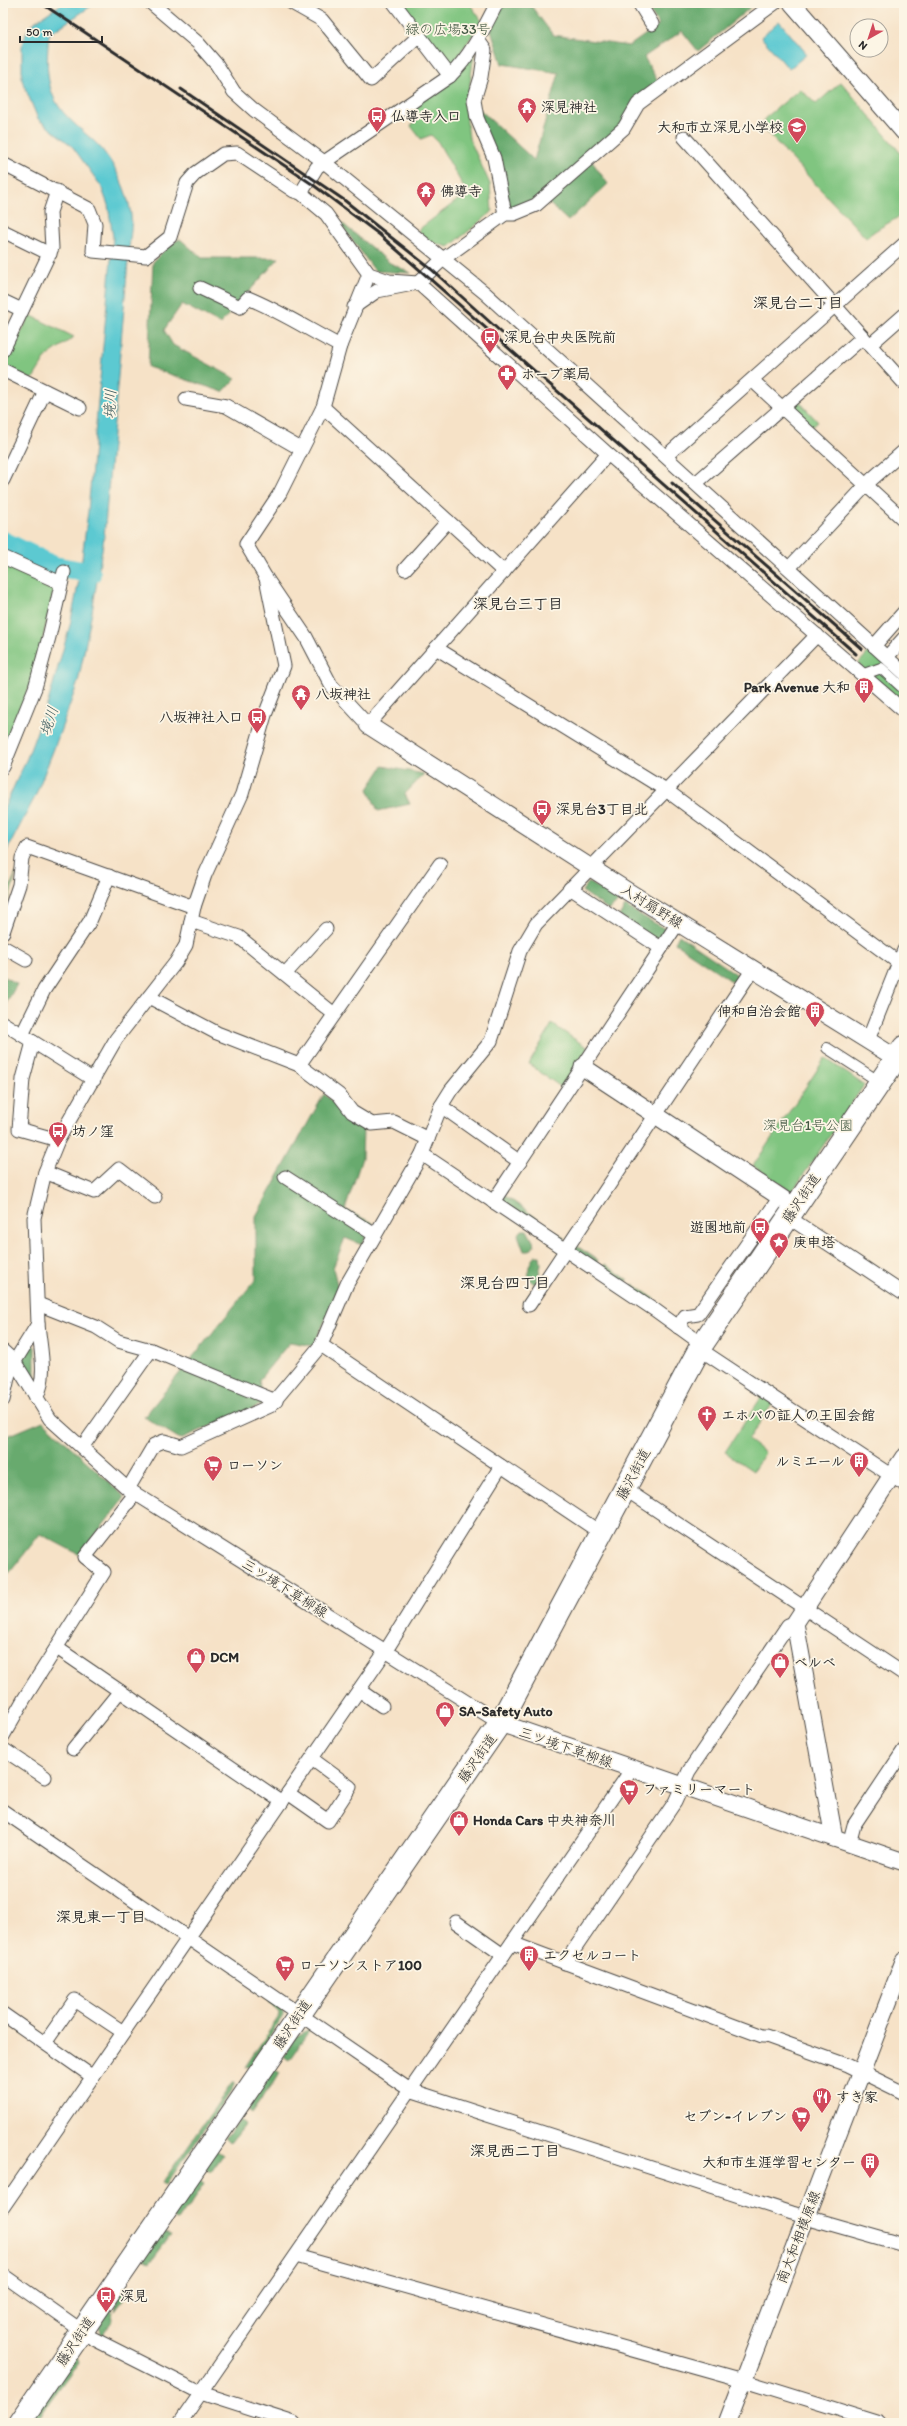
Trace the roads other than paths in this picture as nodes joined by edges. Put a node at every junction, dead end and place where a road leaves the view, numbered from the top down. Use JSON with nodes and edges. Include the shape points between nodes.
{"nodes":[{"id":1,"x":151,"y":3,"type":"edge"},
{"id":2,"x":292,"y":3,"type":"edge"},
{"id":3,"x":394,"y":3,"type":"edge"},
{"id":4,"x":482,"y":3,"type":"edge"},
{"id":5,"x":639,"y":3,"type":"edge"},
{"id":6,"x":775,"y":3,"type":"edge"},
{"id":7,"x":792,"y":3,"type":"edge"},
{"id":8,"x":494,"y":8,"type":"edge"},
{"id":9,"x":652,"y":24,"type":"dead end"},
{"id":10,"x":419,"y":36,"type":"junction"},
{"id":11,"x":478,"y":40,"type":"junction"},
{"id":12,"x":450,"y":76,"type":"junction"},
{"id":13,"x":904,"y":132,"type":"edge"},
{"id":14,"x":684,"y":137,"type":"dead end"},
{"id":15,"x":324,"y":162,"type":"junction"},
{"id":16,"x":3,"y":164,"type":"edge"},
{"id":17,"x":57,"y":191,"type":"junction"},
{"id":18,"x":300,"y":193,"type":"junction"},
{"id":19,"x":505,"y":214,"type":"junction"},
{"id":20,"x":3,"y":231,"type":"edge"},
{"id":21,"x":904,"y":244,"type":"edge"},
{"id":22,"x":50,"y":254,"type":"junction"},
{"id":23,"x":443,"y":259,"type":"junction"},
{"id":24,"x":369,"y":274,"type":"junction"},
{"id":25,"x":418,"y":283,"type":"junction"},
{"id":26,"x":200,"y":288,"type":"dead end"},
{"id":27,"x":3,"y":301,"type":"edge"},
{"id":28,"x":835,"y":306,"type":"junction"},
{"id":29,"x":354,"y":307,"type":"junction"},
{"id":30,"x":22,"y":310,"type":"junction"},
{"id":31,"x":904,"y":315,"type":"edge"},
{"id":32,"x":866,"y":341,"type":"junction"},
{"id":33,"x":340,"y":346,"type":"junction"},
{"id":34,"x":3,"y":350,"type":"edge"},
{"id":35,"x":3,"y":370,"type":"edge"},
{"id":36,"x":752,"y":380,"type":"junction"},
{"id":37,"x":904,"y":383,"type":"edge"},
{"id":38,"x":46,"y":391,"type":"junction"},
{"id":39,"x":186,"y":399,"type":"dead end"},
{"id":40,"x":323,"y":407,"type":"junction"},
{"id":41,"x":781,"y":407,"type":"junction"},
{"id":42,"x":80,"y":408,"type":"dead end"},
{"id":43,"x":302,"y":449,"type":"junction"},
{"id":44,"x":904,"y":451,"type":"edge"},
{"id":45,"x":608,"y":454,"type":"junction"},
{"id":46,"x":666,"y":456,"type":"junction"},
{"id":47,"x":3,"y":480,"type":"edge"},
{"id":48,"x":696,"y":483,"type":"junction"},
{"id":49,"x":866,"y":485,"type":"junction"},
{"id":50,"x":904,"y":520,"type":"edge"},
{"id":51,"x":448,"y":521,"type":"junction"},
{"id":52,"x":3,"y":557,"type":"edge"},
{"id":53,"x":789,"y":568,"type":"junction"},
{"id":54,"x":405,"y":569,"type":"dead end"},
{"id":55,"x":504,"y":572,"type":"junction"},
{"id":56,"x":266,"y":578,"type":"junction"},
{"id":57,"x":904,"y":612,"type":"edge"},
{"id":58,"x":817,"y":635,"type":"junction"},
{"id":59,"x":904,"y":638,"type":"edge"},
{"id":60,"x":874,"y":646,"type":"junction"},
{"id":61,"x":436,"y":648,"type":"junction"},
{"id":62,"x":885,"y":662,"type":"junction"},
{"id":63,"x":867,"y":673,"type":"dead end"},
{"id":64,"x":904,"y":674,"type":"edge"},
{"id":65,"x":904,"y":689,"type":"edge"},
{"id":66,"x":904,"y":711,"type":"edge"},
{"id":67,"x":368,"y":725,"type":"junction"},
{"id":68,"x":3,"y":767,"type":"edge"},
{"id":69,"x":666,"y":790,"type":"junction"},
{"id":70,"x":440,"y":864,"type":"dead end"},
{"id":71,"x":591,"y":868,"type":"junction"},
{"id":72,"x":109,"y":876,"type":"junction"},
{"id":73,"x":570,"y":888,"type":"junction"},
{"id":74,"x":194,"y":907,"type":"junction"},
{"id":75,"x":191,"y":921,"type":"junction"},
{"id":76,"x":678,"y":923,"type":"junction"},
{"id":77,"x":326,"y":929,"type":"dead end"},
{"id":78,"x":3,"y":932,"type":"edge"},
{"id":79,"x":3,"y":947,"type":"edge"},
{"id":80,"x":661,"y":948,"type":"junction"},
{"id":81,"x":904,"y":950,"type":"edge"},
{"id":82,"x":26,"y":960,"type":"dead end"},
{"id":83,"x":899,"y":963,"type":"junction"},
{"id":84,"x":753,"y":969,"type":"junction"},
{"id":85,"x":285,"y":974,"type":"junction"},
{"id":86,"x":149,"y":997,"type":"junction"},
{"id":87,"x":334,"y":1014,"type":"junction"},
{"id":88,"x":3,"y":1023,"type":"edge"},
{"id":89,"x":28,"y":1039,"type":"junction"},
{"id":90,"x":868,"y":1040,"type":"junction"},
{"id":91,"x":827,"y":1048,"type":"dead end"},
{"id":92,"x":901,"y":1056,"type":"edge"},
{"id":93,"x":299,"y":1065,"type":"junction"},
{"id":94,"x":583,"y":1067,"type":"junction"},
{"id":95,"x":872,"y":1077,"type":"dead end"},
{"id":96,"x":94,"y":1080,"type":"junction"},
{"id":97,"x":441,"y":1106,"type":"junction"},
{"id":98,"x":656,"y":1115,"type":"junction"},
{"id":99,"x":428,"y":1139,"type":"junction"},
{"id":100,"x":58,"y":1140,"type":"junction"},
{"id":101,"x":422,"y":1154,"type":"junction"},
{"id":102,"x":520,"y":1162,"type":"junction"},
{"id":103,"x":45,"y":1172,"type":"junction"},
{"id":104,"x":285,"y":1177,"type":"dead end"},
{"id":105,"x":155,"y":1197,"type":"dead end"},
{"id":106,"x":493,"y":1202,"type":"junction"},
{"id":107,"x":788,"y":1207,"type":"junction"},
{"id":108,"x":375,"y":1235,"type":"junction"},
{"id":109,"x":565,"y":1250,"type":"junction"},
{"id":110,"x":904,"y":1294,"type":"edge"},
{"id":111,"x":38,"y":1304,"type":"junction"},
{"id":112,"x":529,"y":1305,"type":"dead end"},
{"id":113,"x":38,"y":1324,"type":"junction"},
{"id":114,"x":678,"y":1327,"type":"junction"},
{"id":115,"x":321,"y":1345,"type":"junction"},
{"id":116,"x":701,"y":1346,"type":"junction"},
{"id":117,"x":151,"y":1350,"type":"junction"},
{"id":118,"x":3,"y":1351,"type":"edge"},
{"id":119,"x":14,"y":1361,"type":"junction"},
{"id":120,"x":36,"y":1398,"type":"junction"},
{"id":121,"x":3,"y":1400,"type":"edge"},
{"id":122,"x":276,"y":1401,"type":"junction"},
{"id":123,"x":83,"y":1446,"type":"junction"},
{"id":124,"x":904,"y":1457,"type":"edge"},
{"id":125,"x":501,"y":1466,"type":"junction"},
{"id":126,"x":898,"y":1480,"type":"edge"},
{"id":127,"x":625,"y":1489,"type":"junction"},
{"id":128,"x":131,"y":1492,"type":"junction"},
{"id":129,"x":601,"y":1533,"type":"junction"},
{"id":130,"x":805,"y":1608,"type":"junction"},
{"id":131,"x":795,"y":1623,"type":"junction"},
{"id":132,"x":57,"y":1648,"type":"junction"},
{"id":133,"x":385,"y":1652,"type":"junction"},
{"id":134,"x":904,"y":1674,"type":"edge"},
{"id":135,"x":359,"y":1690,"type":"junction"},
{"id":136,"x":120,"y":1691,"type":"junction"},
{"id":137,"x":382,"y":1706,"type":"dead end"},
{"id":138,"x":500,"y":1723,"type":"junction"},
{"id":139,"x":3,"y":1736,"type":"edge"},
{"id":140,"x":3,"y":1749,"type":"edge"},
{"id":141,"x":73,"y":1749,"type":"dead end"},
{"id":142,"x":904,"y":1750,"type":"edge"},
{"id":143,"x":312,"y":1759,"type":"junction"},
{"id":144,"x":632,"y":1769,"type":"junction"},
{"id":145,"x":45,"y":1777,"type":"dead end"},
{"id":146,"x":682,"y":1787,"type":"junction"},
{"id":147,"x":285,"y":1798,"type":"junction"},
{"id":148,"x":3,"y":1811,"type":"edge"},
{"id":149,"x":841,"y":1841,"type":"junction"},
{"id":150,"x":904,"y":1862,"type":"edge"},
{"id":151,"x":456,"y":1922,"type":"dead end"},
{"id":152,"x":188,"y":1938,"type":"junction"},
{"id":153,"x":512,"y":1943,"type":"junction"},
{"id":154,"x":503,"y":1955,"type":"junction"},
{"id":155,"x":904,"y":1961,"type":"edge"},
{"id":156,"x":565,"y":1963,"type":"junction"},
{"id":157,"x":3,"y":2014,"type":"edge"},
{"id":158,"x":299,"y":2014,"type":"junction"},
{"id":159,"x":123,"y":2032,"type":"junction"},
{"id":160,"x":45,"y":2043,"type":"junction"},
{"id":161,"x":861,"y":2072,"type":"junction"},
{"id":162,"x":93,"y":2077,"type":"junction"},
{"id":163,"x":410,"y":2090,"type":"junction"},
{"id":164,"x":904,"y":2093,"type":"edge"},
{"id":165,"x":3,"y":2207,"type":"edge"},
{"id":166,"x":806,"y":2216,"type":"junction"},
{"id":167,"x":904,"y":2245,"type":"edge"},
{"id":168,"x":296,"y":2256,"type":"junction"},
{"id":169,"x":3,"y":2275,"type":"edge"},
{"id":170,"x":82,"y":2332,"type":"junction"},
{"id":171,"x":743,"y":2381,"type":"junction"},
{"id":172,"x":201,"y":2393,"type":"junction"},
{"id":173,"x":19,"y":2423,"type":"edge"},
{"id":174,"x":180,"y":2423,"type":"edge"},
{"id":175,"x":294,"y":2423,"type":"edge"},
{"id":176,"x":727,"y":2423,"type":"edge"},
{"id":177,"x":880,"y":2423,"type":"edge"}],
"edges":[{"from":1,"to":15,"type":"street","via":[[198,43],[217,65],[234,92]]},
{"from":2,"to":10,"type":"street","via":[[322,20],[371,80]]},
{"from":3,"to":10,"type":"street"},
{"from":4,"to":8,"type":"street"},
{"from":5,"to":9,"type":"street"},
{"from":6,"to":19,"type":"street","via":[[638,104],[624,128],[536,205],[514,214]]},
{"from":7,"to":13,"type":"street"},
{"from":8,"to":11,"type":"street"},
{"from":10,"to":12,"type":"street"},
{"from":11,"to":12,"type":"street","via":[[465,61]]},
{"from":11,"to":19,"type":"street","via":[[485,50],[474,100],[477,118],[494,158]]},
{"from":12,"to":15,"type":"street"},
{"from":14,"to":28,"type":"street"},
{"from":15,"to":18,"type":"street","via":[[317,167]]},
{"from":15,"to":23,"type":"street"},
{"from":16,"to":17,"type":"street"},
{"from":17,"to":18,"type":"street","via":[[89,209],[95,224],[93,251],[146,256],[170,237],[186,183],[223,154],[237,153],[294,192]]},
{"from":17,"to":22,"type":"street","via":[[50,212]]},
{"from":18,"to":24,"type":"street","via":[[326,214]]},
{"from":19,"to":23,"type":"street"},
{"from":20,"to":22,"type":"street"},
{"from":21,"to":28,"type":"street"},
{"from":22,"to":30,"type":"street"},
{"from":23,"to":25,"type":"street"},
{"from":23,"to":46,"type":"street","via":[[485,293]]},
{"from":24,"to":25,"type":"street","via":[[389,281]]},
{"from":24,"to":29,"type":"street"},
{"from":25,"to":29,"type":"street","via":[[377,291]]},
{"from":25,"to":45,"type":"street"},
{"from":26,"to":33,"type":"street","via":[[240,307],[248,298],[276,310]]},
{"from":27,"to":30,"type":"street"},
{"from":28,"to":32,"type":"street"},
{"from":28,"to":36,"type":"street"},
{"from":29,"to":33,"type":"street"},
{"from":30,"to":34,"type":"street"},
{"from":31,"to":32,"type":"street"},
{"from":32,"to":37,"type":"street"},
{"from":32,"to":41,"type":"street"},
{"from":33,"to":40,"type":"street"},
{"from":35,"to":38,"type":"street"},
{"from":36,"to":41,"type":"street"},
{"from":36,"to":46,"type":"street"},
{"from":38,"to":42,"type":"street"},
{"from":38,"to":47,"type":"street"},
{"from":39,"to":43,"type":"street","via":[[226,406]]},
{"from":40,"to":43,"type":"street"},
{"from":40,"to":51,"type":"street"},
{"from":41,"to":48,"type":"street"},
{"from":41,"to":49,"type":"street"},
{"from":43,"to":56,"type":"street","via":[[280,493],[246,544]]},
{"from":44,"to":49,"type":"street"},
{"from":45,"to":55,"type":"street"},
{"from":45,"to":58,"type":"street"},
{"from":46,"to":48,"type":"street"},
{"from":48,"to":53,"type":"street"},
{"from":49,"to":50,"type":"street"},
{"from":49,"to":53,"type":"street"},
{"from":51,"to":54,"type":"street"},
{"from":51,"to":55,"type":"street"},
{"from":52,"to":68,"type":"street","via":[[62,577],[50,637],[35,688]]},
{"from":53,"to":60,"type":"street"},
{"from":55,"to":61,"type":"street"},
{"from":56,"to":67,"type":"street","via":[[306,637],[331,685]]},
{"from":56,"to":74,"type":"street","via":[[284,666],[242,794],[205,875]]},
{"from":57,"to":60,"type":"street"},
{"from":58,"to":66,"type":"street"},
{"from":58,"to":69,"type":"street"},
{"from":59,"to":62,"type":"street"},
{"from":60,"to":62,"type":"street"},
{"from":61,"to":67,"type":"street"},
{"from":61,"to":69,"type":"street"},
{"from":62,"to":63,"type":"street"},
{"from":62,"to":64,"type":"street"},
{"from":62,"to":65,"type":"street"},
{"from":67,"to":71,"type":"street","name":"入村扇野線"},
{"from":69,"to":71,"type":"street"},
{"from":69,"to":83,"type":"street"},
{"from":70,"to":87,"type":"street"},
{"from":71,"to":73,"type":"street"},
{"from":71,"to":76,"type":"street","name":"入村扇野線"},
{"from":72,"to":74,"type":"street"},
{"from":72,"to":78,"type":"street","via":[[27,847],[22,858],[19,885]]},
{"from":72,"to":89,"type":"street","via":[[90,921],[44,990]]},
{"from":73,"to":80,"type":"street"},
{"from":73,"to":97,"type":"street","via":[[536,924],[520,951],[491,1041]]},
{"from":74,"to":75,"type":"street"},
{"from":75,"to":85,"type":"street","via":[[239,937]]},
{"from":75,"to":86,"type":"street","via":[[186,945]]},
{"from":76,"to":80,"type":"street"},
{"from":76,"to":84,"type":"street","name":"入村扇野線"},
{"from":77,"to":85,"type":"street"},
{"from":79,"to":82,"type":"street"},
{"from":80,"to":94,"type":"street"},
{"from":81,"to":83,"type":"street"},
{"from":83,"to":90,"type":"street"},
{"from":84,"to":90,"type":"street","name":"入村扇野線"},
{"from":84,"to":98,"type":"street"},
{"from":85,"to":87,"type":"street"},
{"from":86,"to":93,"type":"street","via":[[217,1032]]},
{"from":86,"to":96,"type":"street","via":[[116,1039]]},
{"from":87,"to":93,"type":"street"},
{"from":88,"to":89,"type":"street"},
{"from":89,"to":96,"type":"street"},
{"from":89,"to":100,"type":"street","via":[[19,1129]]},
{"from":90,"to":92,"type":"street","name":"入村扇野線"},
{"from":91,"to":95,"type":"street"},
{"from":92,"to":107,"type":"highway","name":"藤沢街道"},
{"from":93,"to":99,"type":"street","via":[[339,1095],[352,1112],[372,1124],[394,1122]]},
{"from":94,"to":98,"type":"street"},
{"from":94,"to":102,"type":"street"},
{"from":96,"to":100,"type":"street"},
{"from":97,"to":99,"type":"street"},
{"from":97,"to":102,"type":"street"},
{"from":98,"to":107,"type":"street"},
{"from":98,"to":109,"type":"street"},
{"from":99,"to":101,"type":"street"},
{"from":100,"to":103,"type":"street"},
{"from":101,"to":106,"type":"street"},
{"from":101,"to":108,"type":"street"},
{"from":102,"to":106,"type":"street"},
{"from":103,"to":105,"type":"street","via":[[94,1192],[119,1169]]},
{"from":103,"to":111,"type":"street","via":[[34,1218]]},
{"from":104,"to":108,"type":"street"},
{"from":106,"to":109,"type":"street"},
{"from":107,"to":110,"type":"street"},
{"from":107,"to":114,"type":"street","via":[[698,1314],[685,1316]]},
{"from":107,"to":116,"type":"highway","name":"藤沢街道"},
{"from":108,"to":115,"type":"street","via":[[347,1284]]},
{"from":109,"to":112,"type":"street"},
{"from":109,"to":114,"type":"street"},
{"from":111,"to":113,"type":"street"},
{"from":111,"to":117,"type":"street","via":[[96,1327],[118,1341]]},
{"from":113,"to":119,"type":"street"},
{"from":113,"to":120,"type":"street","via":[[42,1388]]},
{"from":114,"to":116,"type":"street","via":[[696,1339]]},
{"from":115,"to":122,"type":"street"},
{"from":115,"to":125,"type":"street"},
{"from":116,"to":126,"type":"street","via":[[707,1354]]},
{"from":116,"to":127,"type":"highway","name":"藤沢街道"},
{"from":117,"to":122,"type":"street"},
{"from":117,"to":123,"type":"street"},
{"from":118,"to":119,"type":"street","name":"三ツ境下草柳線"},
{"from":119,"to":120,"type":"street","name":"三ツ境下草柳線"},
{"from":119,"to":121,"type":"street","via":[[7,1378]]},
{"from":120,"to":123,"type":"street","name":"三ツ境下草柳線","via":[[50,1419]]},
{"from":122,"to":128,"type":"street","via":[[180,1446],[164,1441],[154,1445]]},
{"from":123,"to":128,"type":"street","name":"三ツ境下草柳線"},
{"from":124,"to":126,"type":"street"},
{"from":125,"to":129,"type":"street"},
{"from":125,"to":133,"type":"street"},
{"from":126,"to":130,"type":"street"},
{"from":127,"to":129,"type":"highway","name":"藤沢街道"},
{"from":127,"to":130,"type":"street"},
{"from":128,"to":132,"type":"street","via":[[85,1557],[104,1572]]},
{"from":128,"to":133,"type":"street","name":"三ツ境下草柳線"},
{"from":129,"to":138,"type":"highway","name":"藤沢街道"},
{"from":130,"to":131,"type":"street"},
{"from":130,"to":134,"type":"street"},
{"from":131,"to":146,"type":"street","via":[[788,1624],[689,1771]]},
{"from":131,"to":149,"type":"street"},
{"from":132,"to":136,"type":"street"},
{"from":132,"to":139,"type":"street"},
{"from":133,"to":135,"type":"street"},
{"from":133,"to":138,"type":"street","name":"三ツ境下草柳線"},
{"from":135,"to":137,"type":"street"},
{"from":135,"to":143,"type":"street"},
{"from":136,"to":141,"type":"street"},
{"from":136,"to":147,"type":"street"},
{"from":138,"to":144,"type":"street","name":"三ツ境下草柳線"},
{"from":138,"to":158,"type":"highway","name":"藤沢街道"},
{"from":140,"to":145,"type":"street"},
{"from":142,"to":149,"type":"street"},
{"from":143,"to":147,"type":"street"},
{"from":143,"to":147,"type":"street","via":[[350,1787],[328,1821]]},
{"from":144,"to":146,"type":"street","name":"三ツ境下草柳線"},
{"from":144,"to":153,"type":"street"},
{"from":146,"to":149,"type":"street","name":"三ツ境下草柳線"},
{"from":146,"to":156,"type":"street","via":[[675,1802]]},
{"from":147,"to":152,"type":"street"},
{"from":148,"to":152,"type":"street"},
{"from":149,"to":150,"type":"street","name":"三ツ境下草柳線"},
{"from":151,"to":154,"type":"street"},
{"from":152,"to":158,"type":"street"},
{"from":152,"to":159,"type":"street"},
{"from":153,"to":154,"type":"street"},
{"from":153,"to":156,"type":"street"},
{"from":154,"to":163,"type":"street"},
{"from":155,"to":161,"type":"street","name":"南大和相模原線"},
{"from":156,"to":161,"type":"street"},
{"from":157,"to":160,"type":"street"},
{"from":158,"to":163,"type":"street"},
{"from":158,"to":170,"type":"highway","name":"藤沢街道"},
{"from":159,"to":160,"type":"street","via":[[75,2000]]},
{"from":159,"to":162,"type":"street"},
{"from":160,"to":162,"type":"street"},
{"from":161,"to":164,"type":"street"},
{"from":161,"to":166,"type":"street","name":"南大和相模原線"},
{"from":162,"to":165,"type":"street"},
{"from":163,"to":166,"type":"street"},
{"from":163,"to":168,"type":"street"},
{"from":166,"to":167,"type":"street"},
{"from":166,"to":171,"type":"street","name":"南大和相模原線"},
{"from":168,"to":171,"type":"street"},
{"from":168,"to":172,"type":"street"},
{"from":169,"to":170,"type":"street"},
{"from":170,"to":172,"type":"street"},
{"from":170,"to":173,"type":"highway","name":"藤沢街道"},
{"from":171,"to":176,"type":"street","name":"南大和相模原線"},
{"from":171,"to":177,"type":"street"},
{"from":172,"to":174,"type":"street"},
{"from":172,"to":175,"type":"street"}]}
